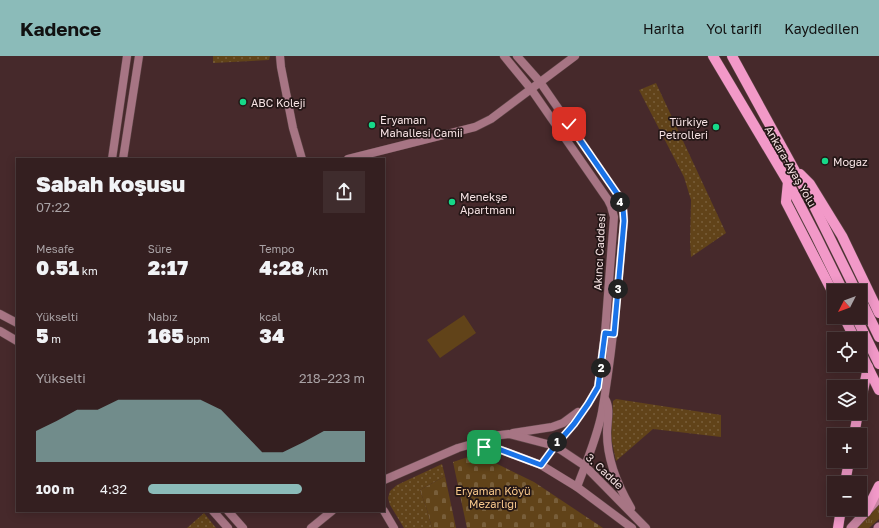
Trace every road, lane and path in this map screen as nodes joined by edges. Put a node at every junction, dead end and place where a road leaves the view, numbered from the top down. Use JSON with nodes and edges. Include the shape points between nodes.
{"nodes":[{"id":1,"x":127,"y":56,"type":"edge"},
{"id":2,"x":139,"y":56,"type":"edge"},
{"id":3,"x":280,"y":56,"type":"edge"},
{"id":4,"x":504,"y":56,"type":"edge"},
{"id":5,"x":517,"y":56,"type":"edge"},
{"id":6,"x":575,"y":56,"type":"edge"},
{"id":7,"x":713,"y":56,"type":"edge"},
{"id":8,"x":732,"y":56,"type":"edge"},
{"id":9,"x":540,"y":82,"type":"junction"},
{"id":10,"x":531,"y":89,"type":"junction"},
{"id":11,"x":112,"y":158,"type":"edge"},
{"id":12,"x":123,"y":158,"type":"edge"},
{"id":13,"x":302,"y":158,"type":"edge"},
{"id":14,"x":352,"y":158,"type":"edge"},
{"id":15,"x":792,"y":167,"type":"junction"},
{"id":16,"x":788,"y":182,"type":"junction"},
{"id":17,"x":828,"y":284,"type":"edge"},
{"id":18,"x":840,"y":284,"type":"edge"},
{"id":19,"x":853,"y":284,"type":"edge"},
{"id":20,"x":867,"y":312,"type":"edge"},
{"id":21,"x":879,"y":313,"type":"edge"},
{"id":22,"x":0,"y":314,"type":"edge"},
{"id":23,"x":16,"y":322,"type":"edge"},
{"id":24,"x":859,"y":324,"type":"edge"},
{"id":25,"x":0,"y":331,"type":"edge"},
{"id":26,"x":605,"y":333,"type":"junction"},
{"id":27,"x":614,"y":334,"type":"junction"},
{"id":28,"x":879,"y":337,"type":"edge"},
{"id":29,"x":16,"y":340,"type":"edge"},
{"id":30,"x":879,"y":364,"type":"edge"},
{"id":31,"x":868,"y":367,"type":"joint"},
{"id":32,"x":865,"y":380,"type":"edge"},
{"id":33,"x":879,"y":390,"type":"edge"},
{"id":34,"x":604,"y":397,"type":"junction"},
{"id":35,"x":588,"y":404,"type":"junction"},
{"id":36,"x":509,"y":434,"type":"junction"},
{"id":37,"x":472,"y":444,"type":"junction"},
{"id":38,"x":555,"y":446,"type":"junction"},
{"id":39,"x":541,"y":465,"type":"junction"},
{"id":40,"x":585,"y":466,"type":"junction"},
{"id":41,"x":385,"y":480,"type":"edge"},
{"id":42,"x":879,"y":486,"type":"edge"},
{"id":43,"x":577,"y":487,"type":"junction"},
{"id":44,"x":879,"y":498,"type":"edge"},
{"id":45,"x":867,"y":510,"type":"edge"},
{"id":46,"x":867,"y":511,"type":"edge"},
{"id":47,"x":214,"y":512,"type":"edge"},
{"id":48,"x":229,"y":512,"type":"edge"},
{"id":49,"x":331,"y":512,"type":"edge"},
{"id":50,"x":385,"y":512,"type":"edge"},
{"id":51,"x":840,"y":516,"type":"edge"},
{"id":52,"x":862,"y":516,"type":"edge"},
{"id":53,"x":638,"y":519,"type":"junction"},
{"id":54,"x":228,"y":528,"type":"edge"},
{"id":55,"x":243,"y":528,"type":"edge"},
{"id":56,"x":311,"y":528,"type":"edge"},
{"id":57,"x":394,"y":528,"type":"edge"},
{"id":58,"x":632,"y":528,"type":"edge"},
{"id":59,"x":646,"y":528,"type":"edge"},
{"id":60,"x":838,"y":528,"type":"edge"},
{"id":61,"x":851,"y":528,"type":"edge"}],
"edges":[{"from":1,"to":11,"type":"street"},
{"from":2,"to":12,"type":"street"},
{"from":3,"to":13,"type":"street","via":[[293,128]]},
{"from":4,"to":10,"type":"street","name":"Akıncı Caddesi"},
{"from":5,"to":9,"type":"street","name":"Akıncı Caddesi"},
{"from":6,"to":9,"type":"street"},
{"from":7,"to":16,"type":"highway","name":"Ankara-Ayaş Yolu"},
{"from":8,"to":15,"type":"highway","name":"Ankara-Ayaş Yolu"},
{"from":9,"to":10,"type":"street"},
{"from":9,"to":27,"type":"street","name":"Akıncı Caddesi","via":[[618,195],[623,208]]},
{"from":10,"to":14,"type":"street","via":[[491,119],[475,127]]},
{"from":10,"to":26,"type":"street","name":"Akıncı Caddesi","via":[[611,206],[614,223]]},
{"from":15,"to":19,"type":"highway","name":"Ankara-Ayaş Yolu"},
{"from":15,"to":21,"type":"highway","via":[[810,184],[842,236]]},
{"from":16,"to":17,"type":"highway","via":[[786,202]]},
{"from":16,"to":18,"type":"highway","name":"Ankara-Ayaş Yolu"},
{"from":20,"to":28,"type":"highway"},
{"from":22,"to":23,"type":"street"},
{"from":24,"to":30,"type":"highway"},
{"from":25,"to":29,"type":"street"},
{"from":26,"to":27,"type":"street"},
{"from":26,"to":35,"type":"street","name":"Akıncı Caddesi","via":[[598,387]]},
{"from":27,"to":34,"type":"street","name":"Akıncı Caddesi"},
{"from":31,"to":32,"type":"highway"},
{"from":31,"to":33,"type":"highway"},
{"from":34,"to":40,"type":"street","name":"Akıncı Caddesi","via":[[597,431]]},
{"from":34,"to":53,"type":"street","via":[[608,406],[607,435],[614,470],[624,496]]},
{"from":35,"to":36,"type":"street","via":[[563,423]]},
{"from":35,"to":38,"type":"street","name":"Akıncı Caddesi"},
{"from":36,"to":37,"type":"street","name":"3. Cadde","via":[[484,437]]},
{"from":36,"to":38,"type":"street","name":"3. Cadde"},
{"from":37,"to":39,"type":"street","name":"3. Cadde","via":[[501,450]]},
{"from":37,"to":41,"type":"street","name":"3. Cadde"},
{"from":38,"to":39,"type":"street","name":"Akıncı Caddesi"},
{"from":38,"to":40,"type":"street","name":"3. Cadde"},
{"from":39,"to":43,"type":"street","name":"3. Cadde"},
{"from":40,"to":43,"type":"street","name":"Akıncı Caddesi"},
{"from":40,"to":53,"type":"street","name":"3. Cadde"},
{"from":42,"to":45,"type":"highway"},
{"from":43,"to":58,"type":"street","name":"3. Cadde"},
{"from":44,"to":46,"type":"main road"},
{"from":47,"to":54,"type":"street"},
{"from":48,"to":55,"type":"street"},
{"from":49,"to":56,"type":"street"},
{"from":50,"to":57,"type":"street"},
{"from":51,"to":60,"type":"highway"},
{"from":52,"to":61,"type":"main road"},
{"from":53,"to":59,"type":"street","name":"3. Cadde"}]}
